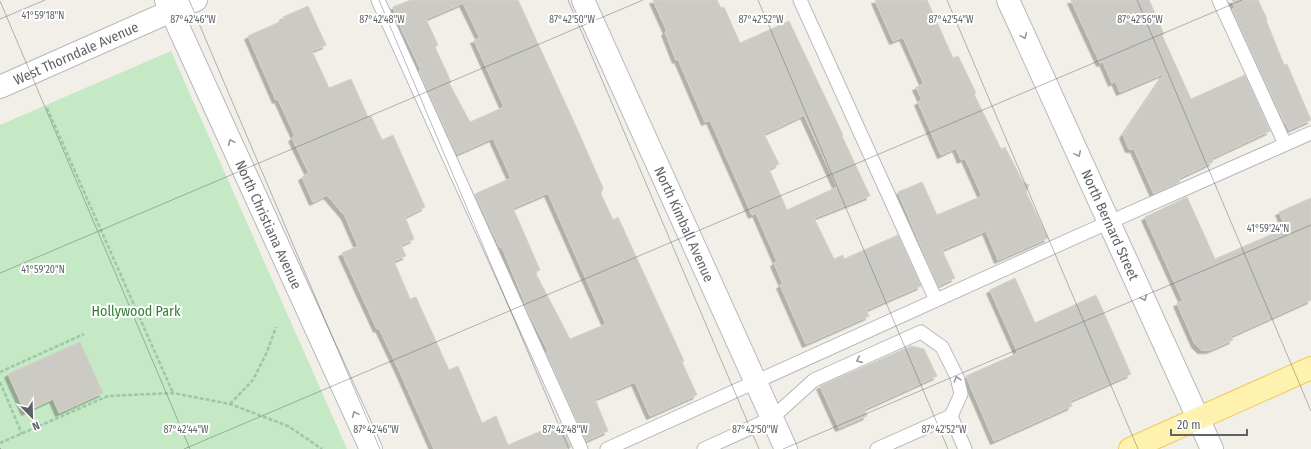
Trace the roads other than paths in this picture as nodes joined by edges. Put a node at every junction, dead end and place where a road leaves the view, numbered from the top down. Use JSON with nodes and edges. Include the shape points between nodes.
{"nodes":[{"id":1,"x":196,"y":0,"type":"edge"},
{"id":2,"x":378,"y":0,"type":"edge"},
{"id":3,"x":583,"y":0,"type":"edge"},
{"id":4,"x":800,"y":0,"type":"edge"},
{"id":5,"x":1008,"y":0,"type":"edge"},
{"id":6,"x":1220,"y":0,"type":"edge"},
{"id":7,"x":169,"y":5,"type":"edge"},
{"id":8,"x":0,"y":86,"type":"edge"},
{"id":9,"x":1311,"y":133,"type":"edge"},
{"id":10,"x":1285,"y":144,"type":"junction"},
{"id":11,"x":1109,"y":222,"type":"junction"},
{"id":12,"x":936,"y":300,"type":"junction"},
{"id":13,"x":912,"y":311,"type":"junction"},
{"id":14,"x":921,"y":332,"type":"junction"},
{"id":15,"x":1311,"y":368,"type":"edge"},
{"id":16,"x":756,"y":382,"type":"junction"},
{"id":17,"x":951,"y":416,"type":"junction"},
{"id":18,"x":772,"y":418,"type":"junction"},
{"id":19,"x":1199,"y":418,"type":"junction"},
{"id":20,"x":371,"y":449,"type":"edge"},
{"id":21,"x":581,"y":449,"type":"edge"},
{"id":22,"x":607,"y":449,"type":"edge"},
{"id":23,"x":704,"y":449,"type":"edge"},
{"id":24,"x":786,"y":449,"type":"edge"},
{"id":25,"x":877,"y":449,"type":"edge"},
{"id":26,"x":965,"y":449,"type":"edge"},
{"id":27,"x":1130,"y":449,"type":"edge"},
{"id":28,"x":1212,"y":449,"type":"edge"}],
"edges":[{"from":1,"to":7,"type":"street","name":"West Thorndale Avenue"},
{"from":2,"to":21,"type":"lane"},
{"from":3,"to":16,"type":"street","name":"North Kimball Avenue"},
{"from":4,"to":12,"type":"lane"},
{"from":5,"to":11,"type":"street","name":"North Bernard Street","one_way":true},
{"from":6,"to":10,"type":"lane"},
{"from":7,"to":8,"type":"street","name":"West Thorndale Avenue"},
{"from":20,"to":7,"type":"street","name":"North Christiana Avenue","one_way":true},
{"from":9,"to":10,"type":"lane"},
{"from":10,"to":11,"type":"lane"},
{"from":11,"to":12,"type":"lane"},
{"from":11,"to":19,"type":"street","name":"North Bernard Street","one_way":true},
{"from":12,"to":13,"type":"lane"},
{"from":13,"to":14,"type":"lane"},
{"from":13,"to":16,"type":"lane"},
{"from":17,"to":14,"type":"lane","one_way":true,"via":[[961,394],[957,377],[942,347]]},
{"from":14,"to":18,"type":"lane","one_way":true,"via":[[814,380]]},
{"from":15,"to":19,"type":"main road"},
{"from":16,"to":18,"type":"street","name":"North Kimball Avenue"},
{"from":16,"to":22,"type":"lane"},
{"from":17,"to":25,"type":"lane"},
{"from":17,"to":26,"type":"lane"},
{"from":18,"to":23,"type":"lane"},
{"from":18,"to":24,"type":"street","name":"North Kimball Avenue"},
{"from":19,"to":27,"type":"main road"},
{"from":19,"to":28,"type":"street","name":"North Bernard Street"}]}
